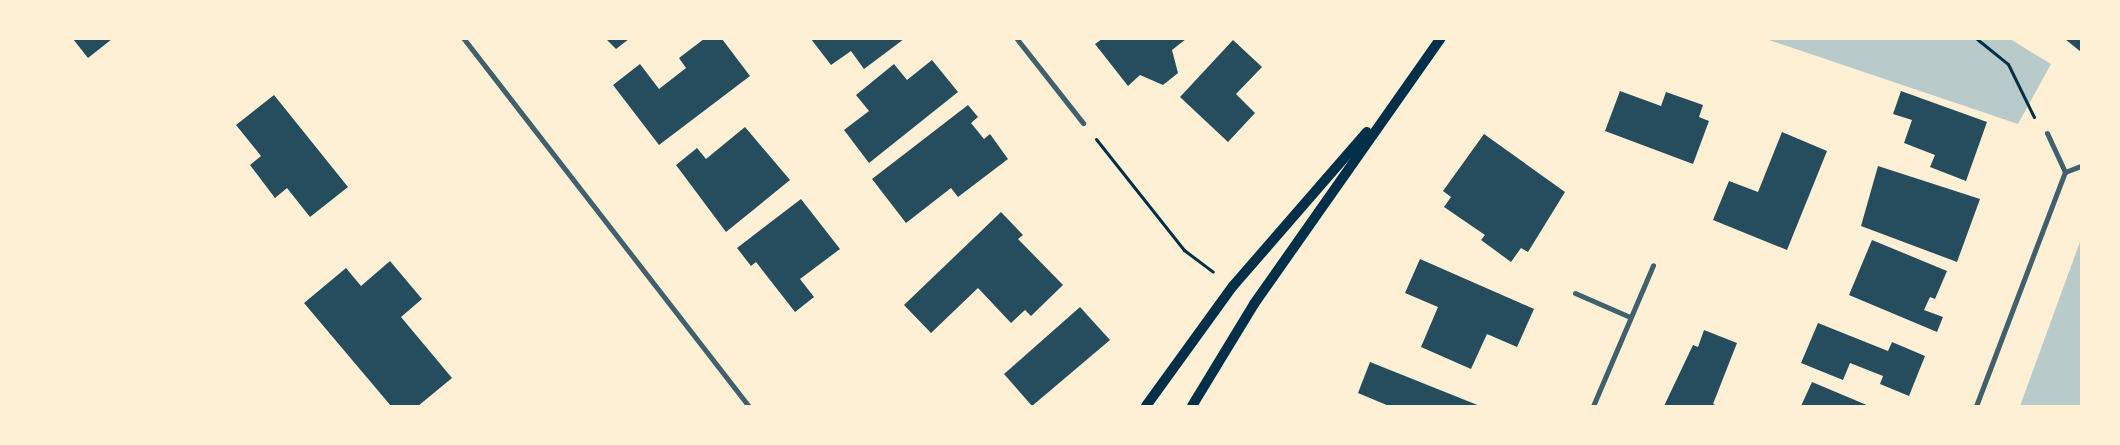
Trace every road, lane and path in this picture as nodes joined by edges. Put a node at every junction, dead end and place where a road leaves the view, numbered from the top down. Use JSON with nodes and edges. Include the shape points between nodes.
{"nodes":[{"id":1,"x":464,"y":39,"type":"edge"},
{"id":2,"x":1017,"y":39,"type":"edge"},
{"id":3,"x":1440,"y":39,"type":"edge"},
{"id":4,"x":1977,"y":39,"type":"edge"},
{"id":5,"x":1400,"y":94,"type":"junction"},
{"id":6,"x":2027,"y":108,"type":"dead end"},
{"id":7,"x":1083,"y":123,"type":"joint"},
{"id":8,"x":2047,"y":133,"type":"dead end"},
{"id":9,"x":2081,"y":166,"type":"edge"},
{"id":10,"x":2065,"y":172,"type":"junction"},
{"id":11,"x":1653,"y":265,"type":"dead end"},
{"id":12,"x":1233,"y":286,"type":"junction"},
{"id":13,"x":1575,"y":293,"type":"dead end"},
{"id":14,"x":1630,"y":317,"type":"junction"},
{"id":15,"x":749,"y":406,"type":"edge"},
{"id":16,"x":1146,"y":406,"type":"edge"},
{"id":17,"x":1192,"y":406,"type":"edge"},
{"id":18,"x":1593,"y":406,"type":"edge"},
{"id":19,"x":1976,"y":406,"type":"edge"}],
"edges":[{"from":1,"to":15,"type":"street"},
{"from":2,"to":7,"type":"street"},
{"from":3,"to":5,"type":"main road"},
{"from":4,"to":6,"type":"path","via":[[2008,64]]},
{"from":5,"to":12,"type":"main road"},
{"from":5,"to":17,"type":"main road","via":[[1254,304]]},
{"from":7,"to":12,"type":"path","via":[[1184,250]]},
{"from":8,"to":10,"type":"street"},
{"from":9,"to":10,"type":"street"},
{"from":10,"to":19,"type":"street"},
{"from":11,"to":14,"type":"street"},
{"from":12,"to":16,"type":"main road"},
{"from":13,"to":14,"type":"street"},
{"from":14,"to":18,"type":"street"}]}
